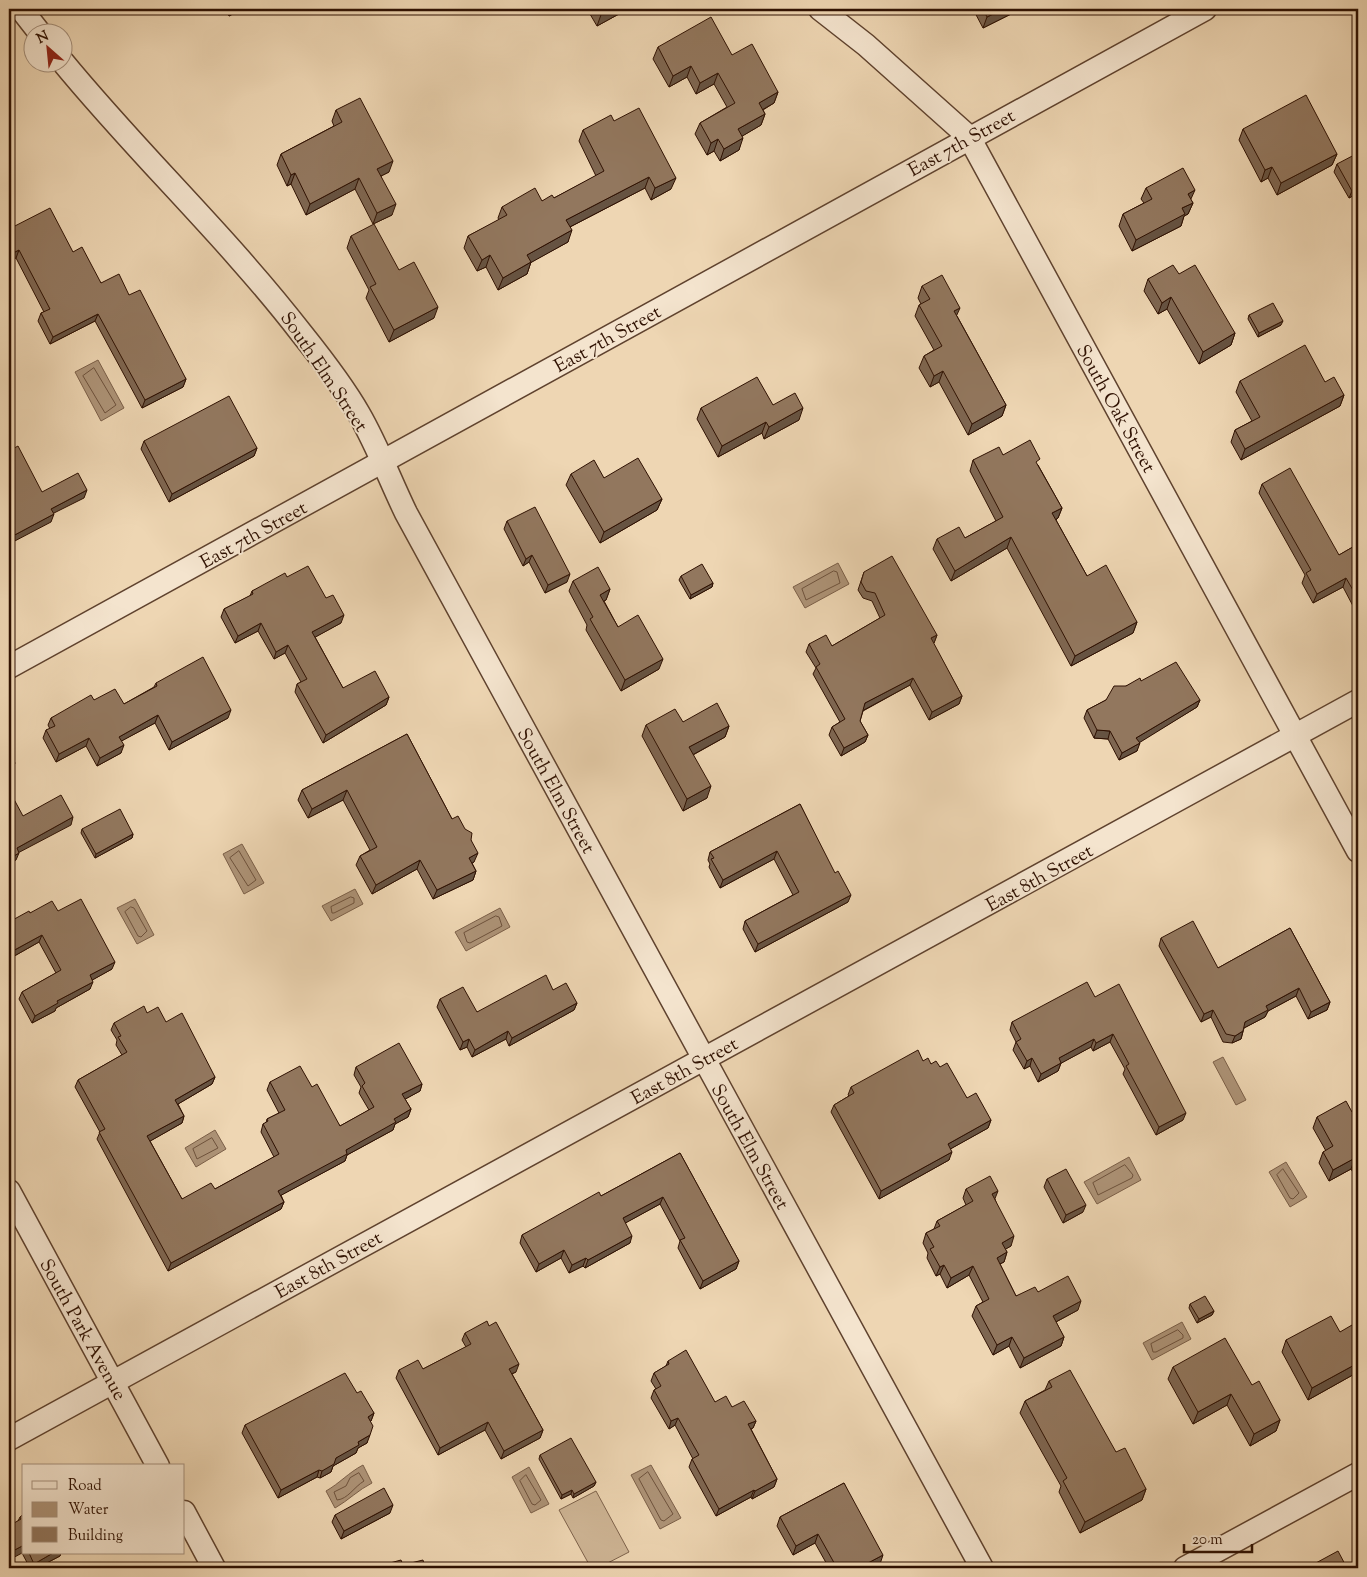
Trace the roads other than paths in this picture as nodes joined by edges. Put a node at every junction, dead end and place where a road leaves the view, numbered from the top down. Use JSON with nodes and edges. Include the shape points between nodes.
{"nodes":[{"id":1,"x":21,"y":9,"type":"edge"},
{"id":2,"x":820,"y":9,"type":"edge"},
{"id":3,"x":1205,"y":9,"type":"edge"},
{"id":4,"x":31,"y":22,"type":"edge"},
{"id":5,"x":71,"y":72,"type":"edge"},
{"id":6,"x":969,"y":137,"type":"junction"},
{"id":7,"x":382,"y":463,"type":"junction"},
{"id":8,"x":9,"y":667,"type":"edge"},
{"id":9,"x":1358,"y":702,"type":"edge"},
{"id":10,"x":1295,"y":736,"type":"junction"},
{"id":11,"x":1358,"y":851,"type":"edge"},
{"id":12,"x":704,"y":1059,"type":"junction"},
{"id":13,"x":9,"y":1191,"type":"edge"},
{"id":14,"x":113,"y":1382,"type":"junction"},
{"id":15,"x":9,"y":1438,"type":"edge"},
{"id":16,"x":157,"y":1464,"type":"edge"},
{"id":17,"x":1358,"y":1474,"type":"edge"},
{"id":18,"x":185,"y":1514,"type":"edge"},
{"id":19,"x":214,"y":1568,"type":"edge"},
{"id":20,"x":982,"y":1568,"type":"edge"},
{"id":21,"x":1184,"y":1568,"type":"edge"}],
"edges":[{"from":1,"to":4,"type":"street"},
{"from":2,"to":6,"type":"street","name":"South Oak Street","via":[[866,45]]},
{"from":3,"to":6,"type":"street","name":"East 7th Street"},
{"from":5,"to":7,"type":"street","name":"South Elm Street","via":[[276,300],[359,413]]},
{"from":6,"to":7,"type":"street","name":"East 7th Street"},
{"from":6,"to":10,"type":"street","name":"South Oak Street"},
{"from":7,"to":8,"type":"street","name":"East 7th Street"},
{"from":7,"to":12,"type":"street","name":"South Elm Street","via":[[406,513]]},
{"from":9,"to":10,"type":"street","name":"East 8th Street"},
{"from":10,"to":11,"type":"street","name":"South Oak Street"},
{"from":10,"to":12,"type":"street","name":"East 8th Street"},
{"from":12,"to":14,"type":"street","name":"East 8th Street"},
{"from":12,"to":20,"type":"street","name":"South Elm Street"},
{"from":13,"to":14,"type":"street","name":"South Park Avenue"},
{"from":14,"to":15,"type":"street","name":"East 8th Street"},
{"from":14,"to":16,"type":"street","name":"South Park Avenue"},
{"from":17,"to":21,"type":"street"},
{"from":18,"to":19,"type":"street"}]}
